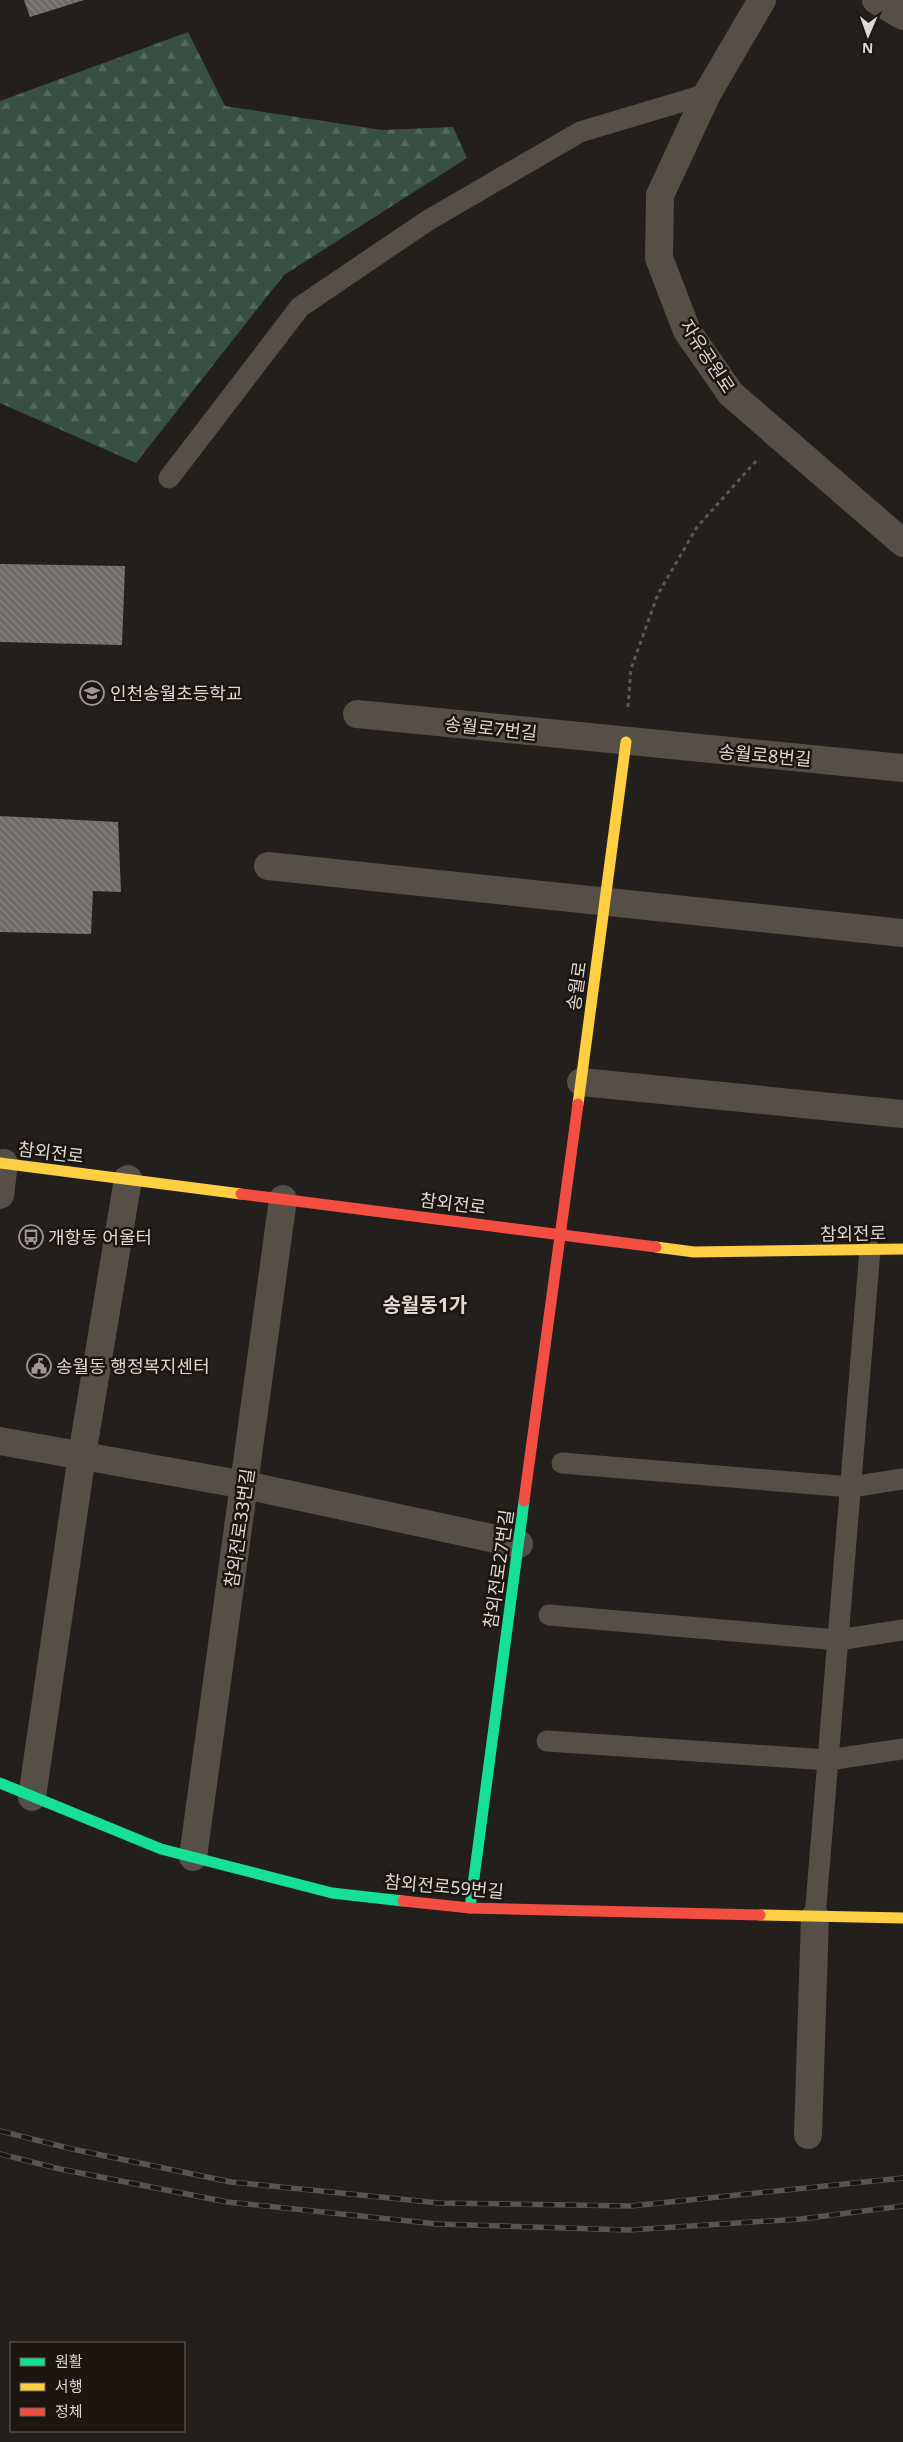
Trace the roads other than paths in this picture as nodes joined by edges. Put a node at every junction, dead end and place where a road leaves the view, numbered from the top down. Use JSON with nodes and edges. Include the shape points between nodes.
{"nodes":[{"id":1,"x":762,"y":0,"type":"edge"},
{"id":2,"x":876,"y":0,"type":"edge"},
{"id":3,"x":903,"y":16,"type":"edge"},
{"id":4,"x":708,"y":94,"type":"junction"},
{"id":5,"x":169,"y":478,"type":"dead end"},
{"id":6,"x":903,"y":543,"type":"edge"},
{"id":7,"x":356,"y":714,"type":"dead end"},
{"id":8,"x":626,"y":742,"type":"junction"},
{"id":9,"x":903,"y":768,"type":"edge"},
{"id":10,"x":268,"y":866,"type":"dead end"},
{"id":11,"x":605,"y":900,"type":"junction"},
{"id":12,"x":903,"y":933,"type":"edge"},
{"id":13,"x":581,"y":1082,"type":"junction"},
{"id":14,"x":903,"y":1114,"type":"edge"},
{"id":15,"x":2,"y":1163,"type":"edge"},
{"id":16,"x":128,"y":1179,"type":"junction"},
{"id":17,"x":0,"y":1195,"type":"edge"},
{"id":18,"x":283,"y":1199,"type":"junction"},
{"id":19,"x":560,"y":1235,"type":"junction"},
{"id":20,"x":870,"y":1250,"type":"junction"},
{"id":21,"x":903,"y":1250,"type":"edge"},
{"id":22,"x":0,"y":1441,"type":"edge"},
{"id":23,"x":82,"y":1454,"type":"junction"},
{"id":24,"x":562,"y":1463,"type":"dead end"},
{"id":25,"x":903,"y":1479,"type":"edge"},
{"id":26,"x":245,"y":1485,"type":"junction"},
{"id":27,"x":851,"y":1486,"type":"junction"},
{"id":28,"x":519,"y":1544,"type":"junction"},
{"id":29,"x":549,"y":1615,"type":"dead end"},
{"id":30,"x":903,"y":1630,"type":"edge"},
{"id":31,"x":838,"y":1640,"type":"junction"},
{"id":32,"x":546,"y":1741,"type":"dead end"},
{"id":33,"x":903,"y":1749,"type":"edge"},
{"id":34,"x":828,"y":1760,"type":"junction"},
{"id":35,"x":0,"y":1784,"type":"edge"},
{"id":36,"x":32,"y":1796,"type":"junction"},
{"id":37,"x":193,"y":1858,"type":"junction"},
{"id":38,"x":470,"y":1908,"type":"junction"},
{"id":39,"x":815,"y":1917,"type":"junction"},
{"id":40,"x":903,"y":1918,"type":"edge"},
{"id":41,"x":808,"y":2135,"type":"dead end"}],
"edges":[{"from":1,"to":4,"type":"street","name":"자유공원로"},
{"from":2,"to":3,"type":"street"},
{"from":4,"to":5,"type":"lane","via":[[580,132],[427,221],[300,307]]},
{"from":4,"to":6,"type":"street","name":"자유공원로","via":[[660,195],[659,258],[687,331],[731,394]]},
{"from":7,"to":8,"type":"street","name":"송월로7번길"},
{"from":8,"to":9,"type":"street","name":"송월로8번길"},
{"from":8,"to":11,"type":"street","name":"송월로"},
{"from":10,"to":11,"type":"street"},
{"from":11,"to":12,"type":"street"},
{"from":11,"to":13,"type":"street","name":"송월로"},
{"from":13,"to":14,"type":"street"},
{"from":13,"to":19,"type":"street","name":"송월로"},
{"from":15,"to":16,"type":"street","name":"참외전로"},
{"from":15,"to":17,"type":"street"},
{"from":16,"to":18,"type":"street","name":"참외전로"},
{"from":16,"to":23,"type":"street"},
{"from":18,"to":19,"type":"street","name":"참외전로"},
{"from":18,"to":26,"type":"street","name":"참외전로33번길"},
{"from":19,"to":20,"type":"street","name":"참외전로","via":[[694,1252]]},
{"from":19,"to":28,"type":"street","name":"참외전로27번길"},
{"from":20,"to":21,"type":"street","name":"참외전로"},
{"from":20,"to":27,"type":"lane"},
{"from":22,"to":23,"type":"street"},
{"from":23,"to":26,"type":"street"},
{"from":23,"to":36,"type":"street"},
{"from":24,"to":27,"type":"lane"},
{"from":25,"to":27,"type":"lane"},
{"from":26,"to":28,"type":"street"},
{"from":26,"to":37,"type":"street","name":"참외전로33번길"},
{"from":27,"to":31,"type":"lane"},
{"from":28,"to":38,"type":"street","name":"참외전로27번길"},
{"from":29,"to":31,"type":"lane"},
{"from":30,"to":31,"type":"lane"},
{"from":31,"to":34,"type":"lane"},
{"from":32,"to":34,"type":"lane"},
{"from":33,"to":34,"type":"lane"},
{"from":34,"to":39,"type":"lane"},
{"from":35,"to":36,"type":"street","name":"참외전로59번길"},
{"from":36,"to":37,"type":"street","name":"참외전로59번길","via":[[161,1849]]},
{"from":37,"to":38,"type":"street","name":"참외전로59번길","via":[[332,1893]]},
{"from":38,"to":39,"type":"street","name":"참외전로59번길"},
{"from":39,"to":40,"type":"street","name":"참외전로59번길"},
{"from":39,"to":41,"type":"street"}]}
